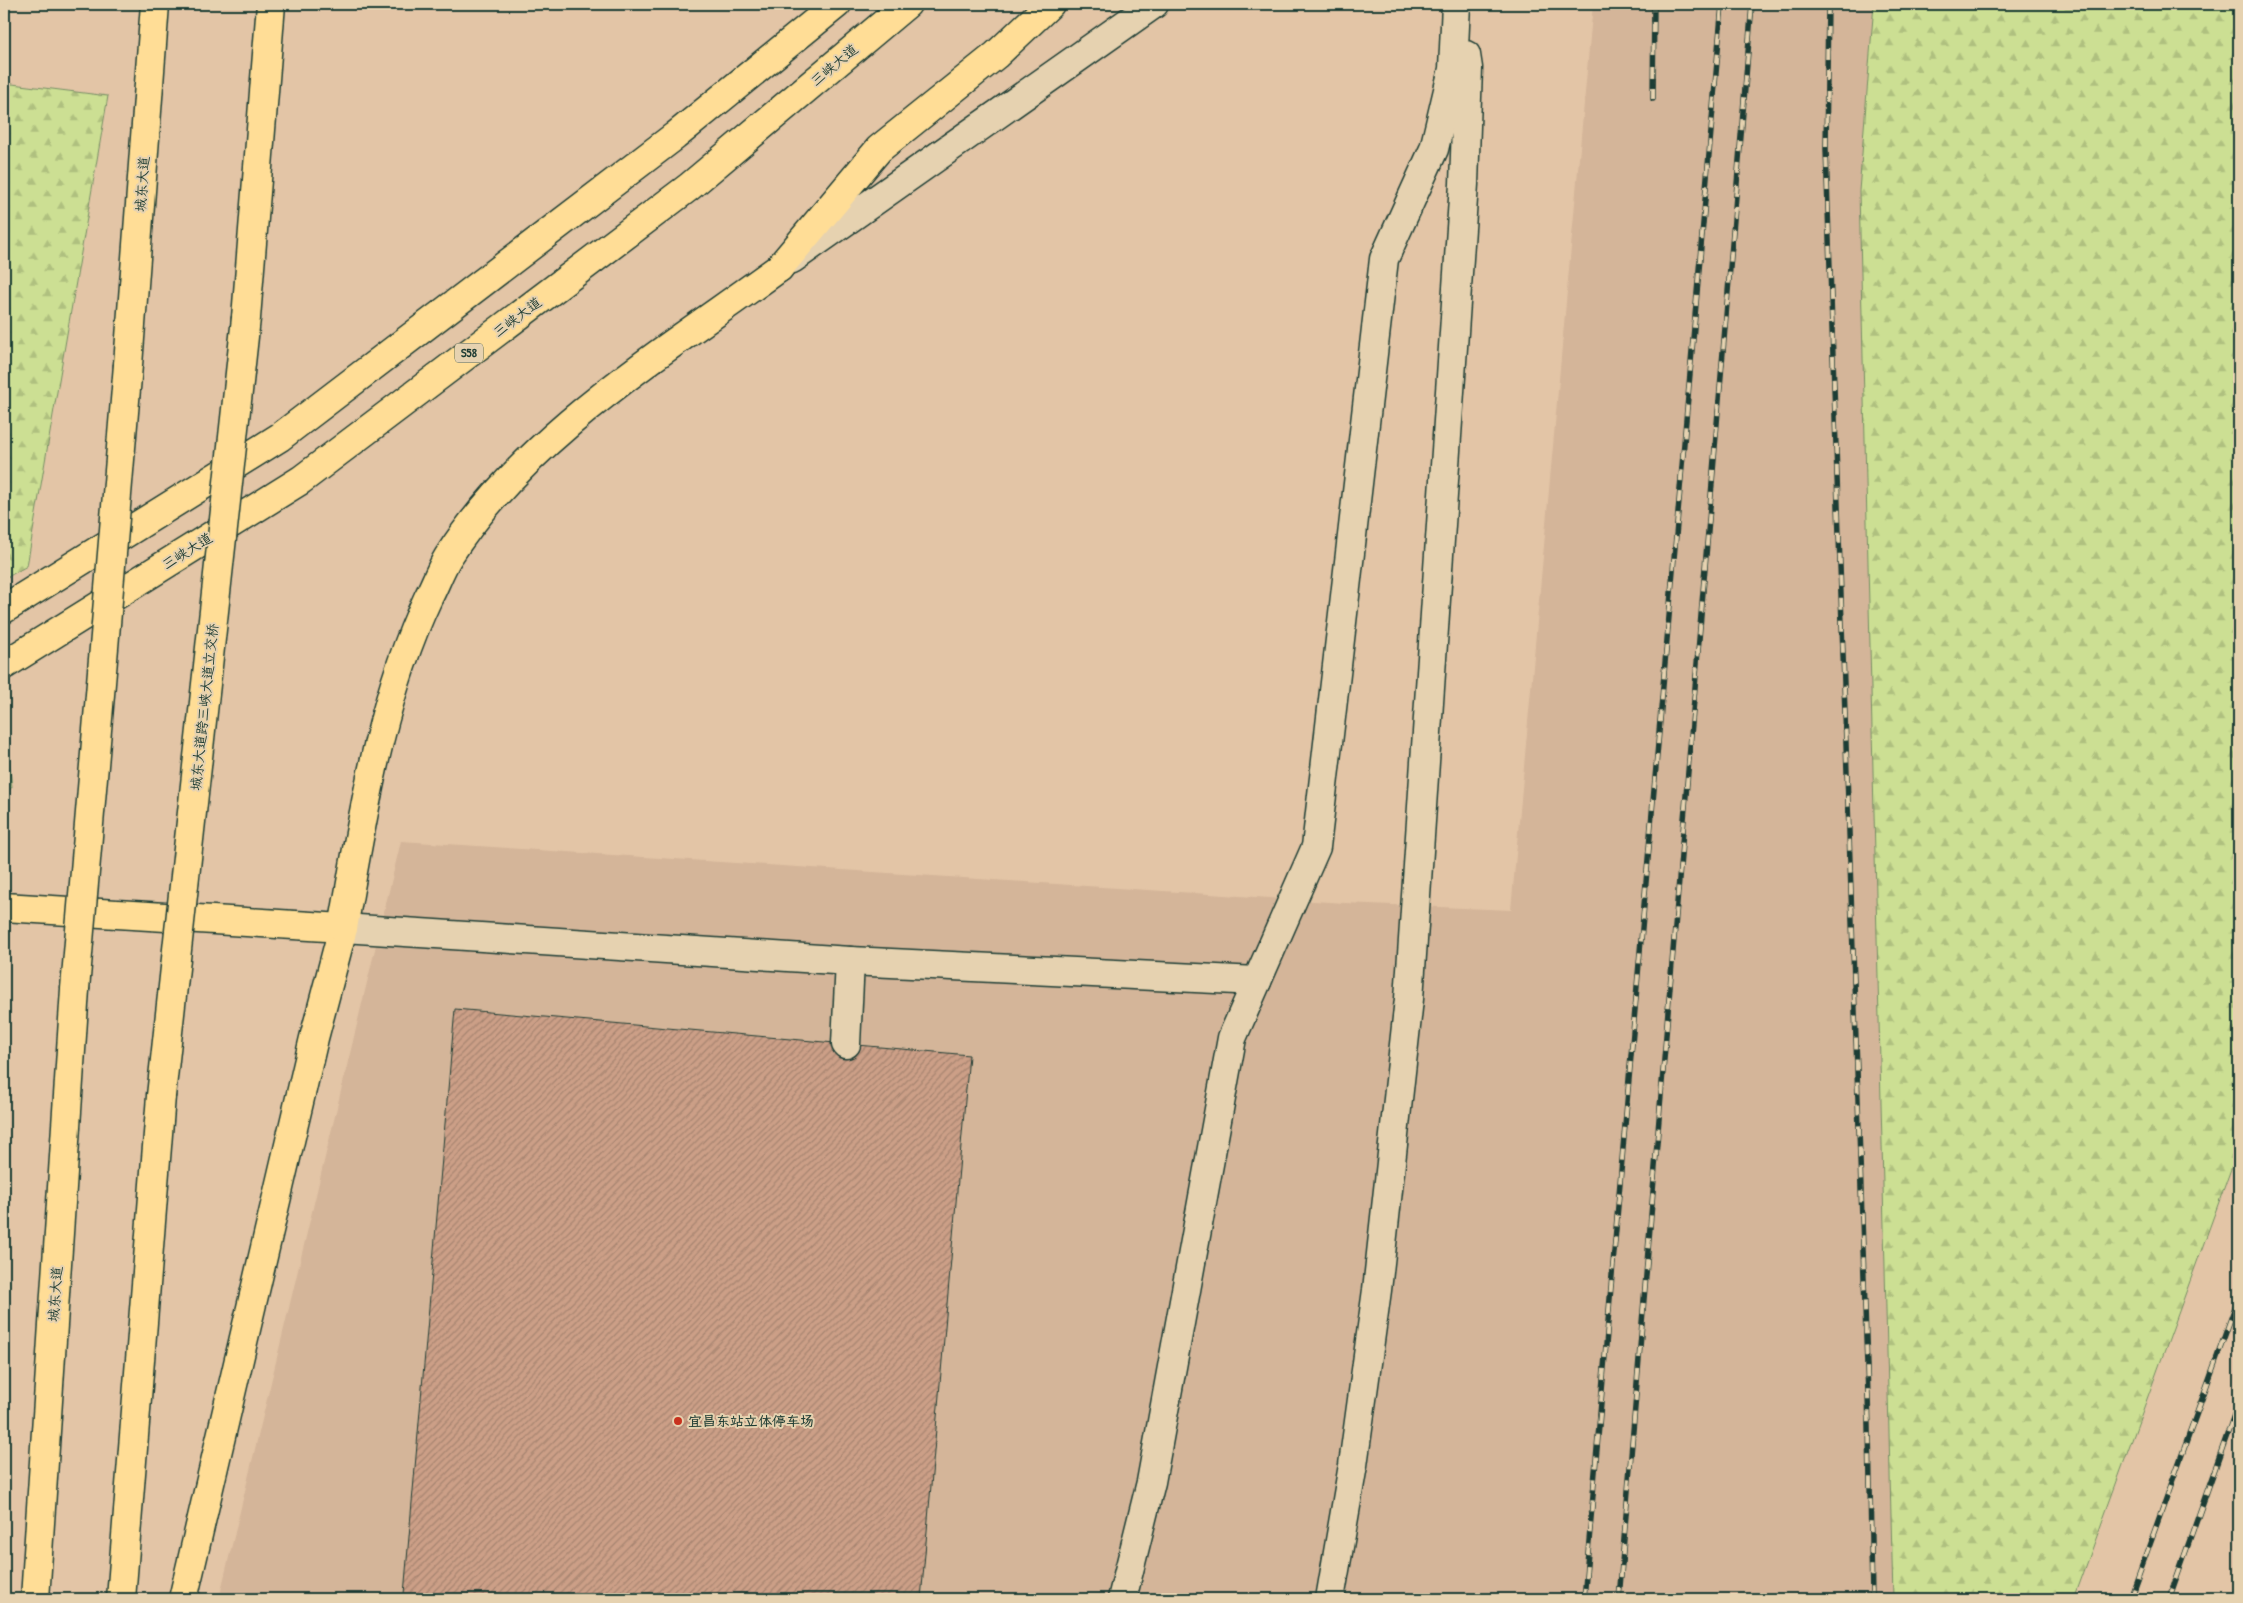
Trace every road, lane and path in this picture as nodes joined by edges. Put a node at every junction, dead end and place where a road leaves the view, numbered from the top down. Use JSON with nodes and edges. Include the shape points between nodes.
{"nodes":[{"id":1,"x":155,"y":4,"type":"edge"},
{"id":2,"x":271,"y":4,"type":"edge"},
{"id":3,"x":837,"y":4,"type":"edge"},
{"id":4,"x":907,"y":4,"type":"edge"},
{"id":5,"x":1050,"y":4,"type":"edge"},
{"id":6,"x":1154,"y":4,"type":"edge"},
{"id":7,"x":1458,"y":4,"type":"edge"},
{"id":8,"x":779,"y":268,"type":"junction"},
{"id":9,"x":4,"y":609,"type":"edge"},
{"id":10,"x":4,"y":665,"type":"edge"},
{"id":11,"x":4,"y":907,"type":"edge"},
{"id":12,"x":343,"y":928,"type":"junction"},
{"id":13,"x":850,"y":962,"type":"junction"},
{"id":14,"x":1257,"y":981,"type":"junction"},
{"id":15,"x":846,"y":1044,"type":"dead end"},
{"id":16,"x":35,"y":1599,"type":"edge"},
{"id":17,"x":121,"y":1599,"type":"edge"},
{"id":18,"x":183,"y":1599,"type":"edge"},
{"id":19,"x":1122,"y":1599,"type":"edge"},
{"id":20,"x":1330,"y":1599,"type":"edge"}],
"edges":[{"from":1,"to":16,"type":"main road","name":"城东大道","bridge":true,"via":[[75,989]]},
{"from":2,"to":17,"type":"main road","name":"城东大道跨三峡大道立交桥","bridge":true,"via":[[246,318],[161,1096]]},
{"from":3,"to":9,"type":"main road","via":[[675,136],[280,437]]},
{"from":4,"to":10,"type":"main road","name":"三峡大道","number":"S58","via":[[689,187],[301,480]]},
{"from":5,"to":8,"type":"main road","via":[[996,56],[879,149]]},
{"from":6,"to":8,"type":"lane"},
{"from":7,"to":14,"type":"lane","via":[[1453,69],[1434,150],[1384,259],[1316,847]]},
{"from":7,"to":20,"type":"lane","via":[[1468,68],[1464,184],[1409,999],[1377,1290],[1353,1465]]},
{"from":8,"to":12,"type":"main road","via":[[588,407],[497,491],[448,558],[409,638],[387,708],[365,803]]},
{"from":11,"to":12,"type":"main road"},
{"from":12,"to":13,"type":"lane"},
{"from":12,"to":18,"type":"main road","via":[[314,1038]]},
{"from":13,"to":14,"type":"lane"},
{"from":13,"to":15,"type":"lane"},
{"from":14,"to":19,"type":"lane","via":[[1232,1038],[1151,1482]]}]}
